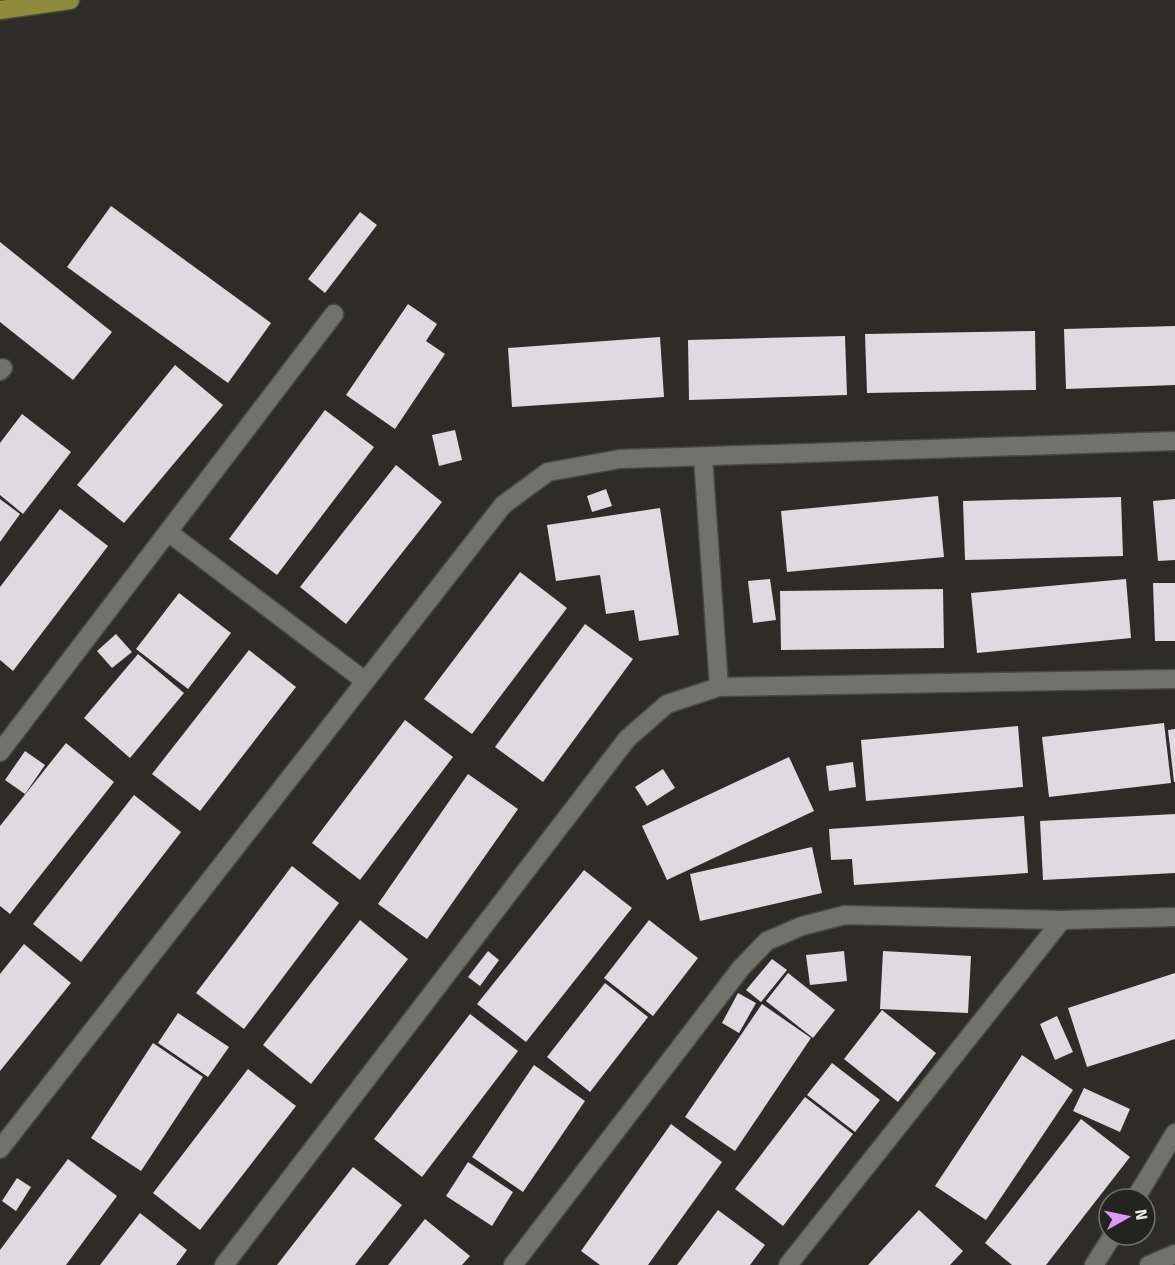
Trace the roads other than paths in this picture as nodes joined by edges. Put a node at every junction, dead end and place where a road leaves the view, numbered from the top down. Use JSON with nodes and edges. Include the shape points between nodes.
{"nodes":[{"id":1,"x":70,"y":0,"type":"edge"},
{"id":2,"x":0,"y":10,"type":"edge"},
{"id":3,"x":334,"y":315,"type":"dead end"},
{"id":4,"x":1175,"y":441,"type":"edge"},
{"id":5,"x":703,"y":457,"type":"junction"},
{"id":6,"x":168,"y":532,"type":"junction"},
{"id":7,"x":1175,"y":679,"type":"edge"},
{"id":8,"x":365,"y":681,"type":"junction"},
{"id":9,"x":719,"y":687,"type":"junction"},
{"id":10,"x":0,"y":752,"type":"edge"},
{"id":11,"x":1175,"y":917,"type":"edge"},
{"id":12,"x":1062,"y":920,"type":"junction"},
{"id":13,"x":1175,"y":1133,"type":"edge"},
{"id":14,"x":0,"y":1149,"type":"edge"},
{"id":15,"x":1142,"y":1187,"type":"edge"},
{"id":16,"x":1105,"y":1247,"type":"edge"},
{"id":17,"x":1175,"y":1254,"type":"edge"},
{"id":18,"x":224,"y":1265,"type":"edge"},
{"id":19,"x":513,"y":1265,"type":"edge"},
{"id":20,"x":788,"y":1265,"type":"edge"},
{"id":21,"x":1094,"y":1265,"type":"edge"},
{"id":22,"x":1149,"y":1265,"type":"edge"}],
"edges":[{"from":1,"to":2,"type":"main road"},
{"from":3,"to":6,"type":"street"},
{"from":4,"to":5,"type":"street"},
{"from":5,"to":8,"type":"street","via":[[620,459],[548,472],[503,505]]},
{"from":5,"to":9,"type":"street"},
{"from":6,"to":8,"type":"street"},
{"from":6,"to":10,"type":"street"},
{"from":7,"to":9,"type":"street"},
{"from":8,"to":14,"type":"street"},
{"from":9,"to":18,"type":"street","via":[[667,704],[627,739]]},
{"from":11,"to":12,"type":"street"},
{"from":12,"to":19,"type":"street","via":[[845,915],[802,926],[767,941],[741,968]]},
{"from":12,"to":20,"type":"street"},
{"from":13,"to":15,"type":"street"},
{"from":16,"to":21,"type":"street"},
{"from":17,"to":22,"type":"street"}]}
